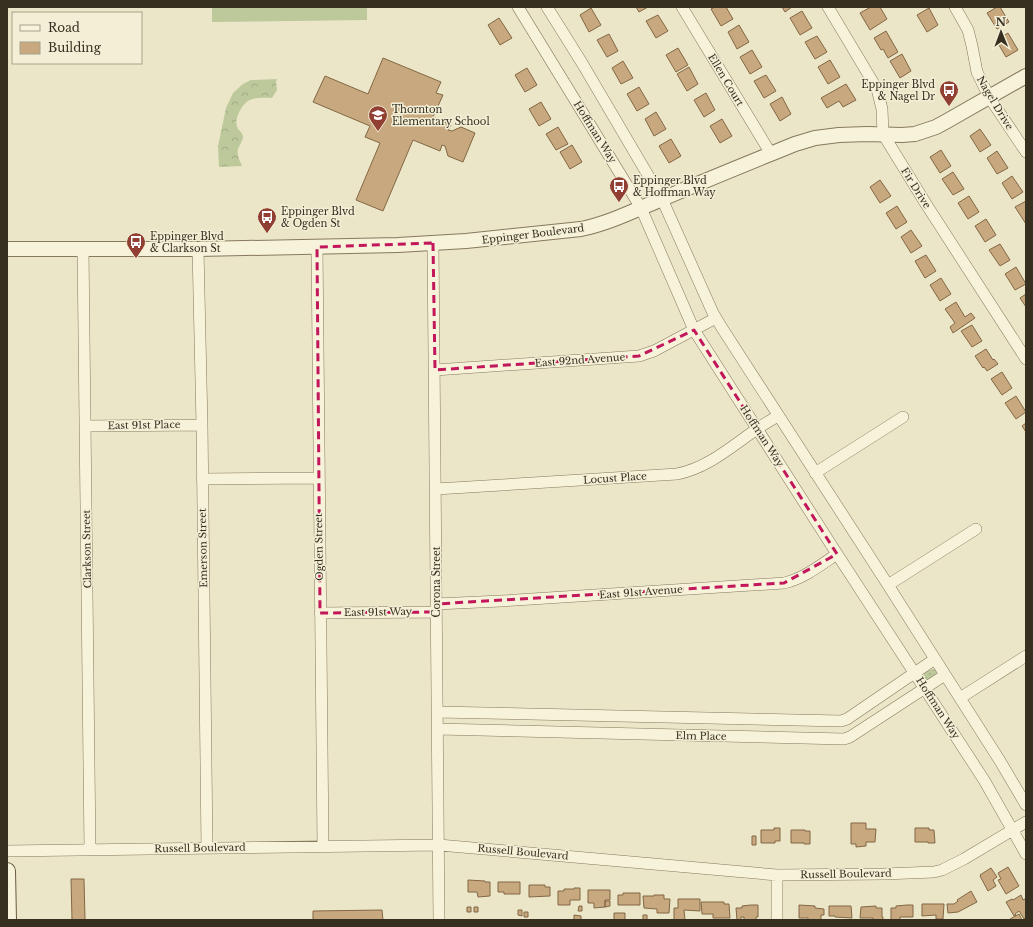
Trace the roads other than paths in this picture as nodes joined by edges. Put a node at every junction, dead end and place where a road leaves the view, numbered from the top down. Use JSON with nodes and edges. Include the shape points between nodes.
{"nodes":[{"id":1,"x":518,"y":7,"type":"edge"},
{"id":2,"x":548,"y":7,"type":"edge"},
{"id":3,"x":682,"y":7,"type":"edge"},
{"id":4,"x":828,"y":7,"type":"edge"},
{"id":5,"x":955,"y":7,"type":"edge"},
{"id":6,"x":1026,"y":76,"type":"edge"},
{"id":7,"x":989,"y":97,"type":"junction"},
{"id":8,"x":883,"y":134,"type":"junction"},
{"id":9,"x":1026,"y":152,"type":"edge"},
{"id":10,"x":771,"y":154,"type":"junction"},
{"id":11,"x":662,"y":199,"type":"junction"},
{"id":12,"x":641,"y":208,"type":"junction"},
{"id":13,"x":433,"y":243,"type":"junction"},
{"id":14,"x":317,"y":247,"type":"junction"},
{"id":15,"x":7,"y":249,"type":"edge"},
{"id":16,"x":83,"y":249,"type":"junction"},
{"id":17,"x":198,"y":249,"type":"junction"},
{"id":18,"x":716,"y":318,"type":"junction"},
{"id":19,"x":694,"y":330,"type":"junction"},
{"id":20,"x":1026,"y":359,"type":"edge"},
{"id":21,"x":435,"y":370,"type":"junction"},
{"id":22,"x":778,"y":416,"type":"junction"},
{"id":23,"x":903,"y":417,"type":"dead end"},
{"id":24,"x":202,"y":425,"type":"junction"},
{"id":25,"x":85,"y":426,"type":"junction"},
{"id":26,"x":757,"y":429,"type":"junction"},
{"id":27,"x":815,"y":473,"type":"junction"},
{"id":28,"x":318,"y":478,"type":"junction"},
{"id":29,"x":202,"y":479,"type":"junction"},
{"id":30,"x":436,"y":489,"type":"junction"},
{"id":31,"x":976,"y":529,"type":"dead end"},
{"id":32,"x":837,"y":554,"type":"junction"},
{"id":33,"x":888,"y":586,"type":"junction"},
{"id":34,"x":436,"y":608,"type":"junction"},
{"id":35,"x":320,"y":613,"type":"junction"},
{"id":36,"x":1026,"y":656,"type":"edge"},
{"id":37,"x":935,"y":659,"type":"junction"},
{"id":38,"x":915,"y":673,"type":"junction"},
{"id":39,"x":945,"y":675,"type":"junction"},
{"id":40,"x":925,"y":688,"type":"junction"},
{"id":41,"x":960,"y":698,"type":"junction"},
{"id":42,"x":438,"y":712,"type":"junction"},
{"id":43,"x":438,"y":729,"type":"junction"},
{"id":44,"x":1026,"y":805,"type":"edge"},
{"id":45,"x":1026,"y":822,"type":"edge"},
{"id":46,"x":1012,"y":830,"type":"junction"},
{"id":47,"x":439,"y":845,"type":"junction"},
{"id":48,"x":322,"y":846,"type":"junction"},
{"id":49,"x":207,"y":848,"type":"junction"},
{"id":50,"x":90,"y":850,"type":"junction"},
{"id":51,"x":7,"y":851,"type":"edge"},
{"id":52,"x":1026,"y":854,"type":"edge"},
{"id":53,"x":7,"y":871,"type":"edge"},
{"id":54,"x":777,"y":875,"type":"junction"},
{"id":55,"x":8,"y":920,"type":"edge"},
{"id":56,"x":440,"y":920,"type":"edge"},
{"id":57,"x":777,"y":920,"type":"edge"}],
"edges":[{"from":1,"to":12,"type":"street","name":"Hoffman Way"},
{"from":2,"to":11,"type":"street"},
{"from":3,"to":10,"type":"street","name":"Ellen Court"},
{"from":4,"to":8,"type":"street","name":"Fir Drive","via":[[877,89],[882,108]]},
{"from":5,"to":7,"type":"street","name":"Nagel Drive","via":[[968,30],[977,72]]},
{"from":6,"to":7,"type":"street","name":"Eppinger Boulevard"},
{"from":7,"to":8,"type":"street","name":"Eppinger Boulevard","via":[[936,127],[915,134]]},
{"from":7,"to":9,"type":"street","name":"Nagel Drive"},
{"from":8,"to":10,"type":"street","name":"Eppinger Boulevard","via":[[838,134],[815,138]]},
{"from":8,"to":20,"type":"street","name":"Fir Drive"},
{"from":10,"to":11,"type":"street","name":"Eppinger Boulevard"},
{"from":11,"to":12,"type":"street","name":"Eppinger Boulevard"},
{"from":11,"to":18,"type":"street"},
{"from":12,"to":13,"type":"street","name":"Eppinger Boulevard","via":[[582,229]]},
{"from":12,"to":19,"type":"street","name":"Hoffman Way"},
{"from":13,"to":14,"type":"street","name":"Eppinger Boulevard"},
{"from":13,"to":21,"type":"street","name":"Corona Street"},
{"from":14,"to":17,"type":"street","name":"Eppinger Boulevard"},
{"from":14,"to":28,"type":"street","name":"Ogden Street"},
{"from":15,"to":16,"type":"street","name":"Eppinger Boulevard"},
{"from":16,"to":17,"type":"street","name":"Eppinger Boulevard"},
{"from":16,"to":25,"type":"street","name":"Clarkson Street"},
{"from":17,"to":24,"type":"street","name":"Emerson Street"},
{"from":18,"to":19,"type":"street","name":"East 92nd Avenue"},
{"from":18,"to":22,"type":"street"},
{"from":19,"to":21,"type":"street","name":"East 92nd Avenue","via":[[639,356]]},
{"from":19,"to":26,"type":"street","name":"Hoffman Way"},
{"from":21,"to":30,"type":"street","name":"Corona Street"},
{"from":22,"to":26,"type":"street","name":"Locust Place"},
{"from":22,"to":27,"type":"street"},
{"from":23,"to":27,"type":"street"},
{"from":24,"to":25,"type":"street","name":"East 91st Place"},
{"from":24,"to":29,"type":"street","name":"Emerson Street"},
{"from":25,"to":50,"type":"street","name":"Clarkson Street"},
{"from":26,"to":30,"type":"street","name":"Locust Place","via":[[708,463],[684,473]]},
{"from":26,"to":32,"type":"street","name":"Hoffman Way"},
{"from":27,"to":33,"type":"street"},
{"from":28,"to":29,"type":"street"},
{"from":28,"to":35,"type":"street","name":"Ogden Street"},
{"from":29,"to":49,"type":"street","name":"Emerson Street"},
{"from":30,"to":34,"type":"street","name":"Corona Street"},
{"from":31,"to":33,"type":"street"},
{"from":32,"to":34,"type":"street","name":"East 91st Avenue","via":[[806,574],[784,584],[501,601]]},
{"from":32,"to":38,"type":"street","name":"Hoffman Way"},
{"from":33,"to":37,"type":"street"},
{"from":34,"to":35,"type":"street","name":"East 91st Way"},
{"from":34,"to":42,"type":"street","name":"Corona Street"},
{"from":35,"to":48,"type":"street","name":"Ogden Street"},
{"from":36,"to":41,"type":"street"},
{"from":37,"to":38,"type":"street","name":"Elm Place"},
{"from":37,"to":39,"type":"street"},
{"from":38,"to":40,"type":"street","name":"Hoffman Way"},
{"from":38,"to":42,"type":"street","name":"Elm Place","via":[[841,722]]},
{"from":39,"to":40,"type":"street","name":"Elm Place"},
{"from":39,"to":41,"type":"street"},
{"from":40,"to":43,"type":"street","name":"Elm Place","via":[[844,739]]},
{"from":40,"to":46,"type":"street","name":"Hoffman Way","via":[[984,780]]},
{"from":41,"to":44,"type":"street"},
{"from":42,"to":43,"type":"street","name":"Corona Street"},
{"from":43,"to":47,"type":"street","name":"Corona Street"},
{"from":45,"to":46,"type":"street","name":"Russell Boulevard"},
{"from":46,"to":52,"type":"street","name":"Hoffman Way"},
{"from":46,"to":54,"type":"street","name":"Russell Boulevard","via":[[964,859],[934,872]]},
{"from":47,"to":48,"type":"street","name":"Russell Boulevard"},
{"from":47,"to":54,"type":"street","name":"Russell Boulevard"},
{"from":47,"to":56,"type":"street","name":"Corona Street"},
{"from":48,"to":49,"type":"street","name":"Russell Boulevard"},
{"from":49,"to":50,"type":"street","name":"Russell Boulevard"},
{"from":50,"to":51,"type":"street","name":"Russell Boulevard"},
{"from":53,"to":55,"type":"main road"},
{"from":54,"to":57,"type":"street"}]}
